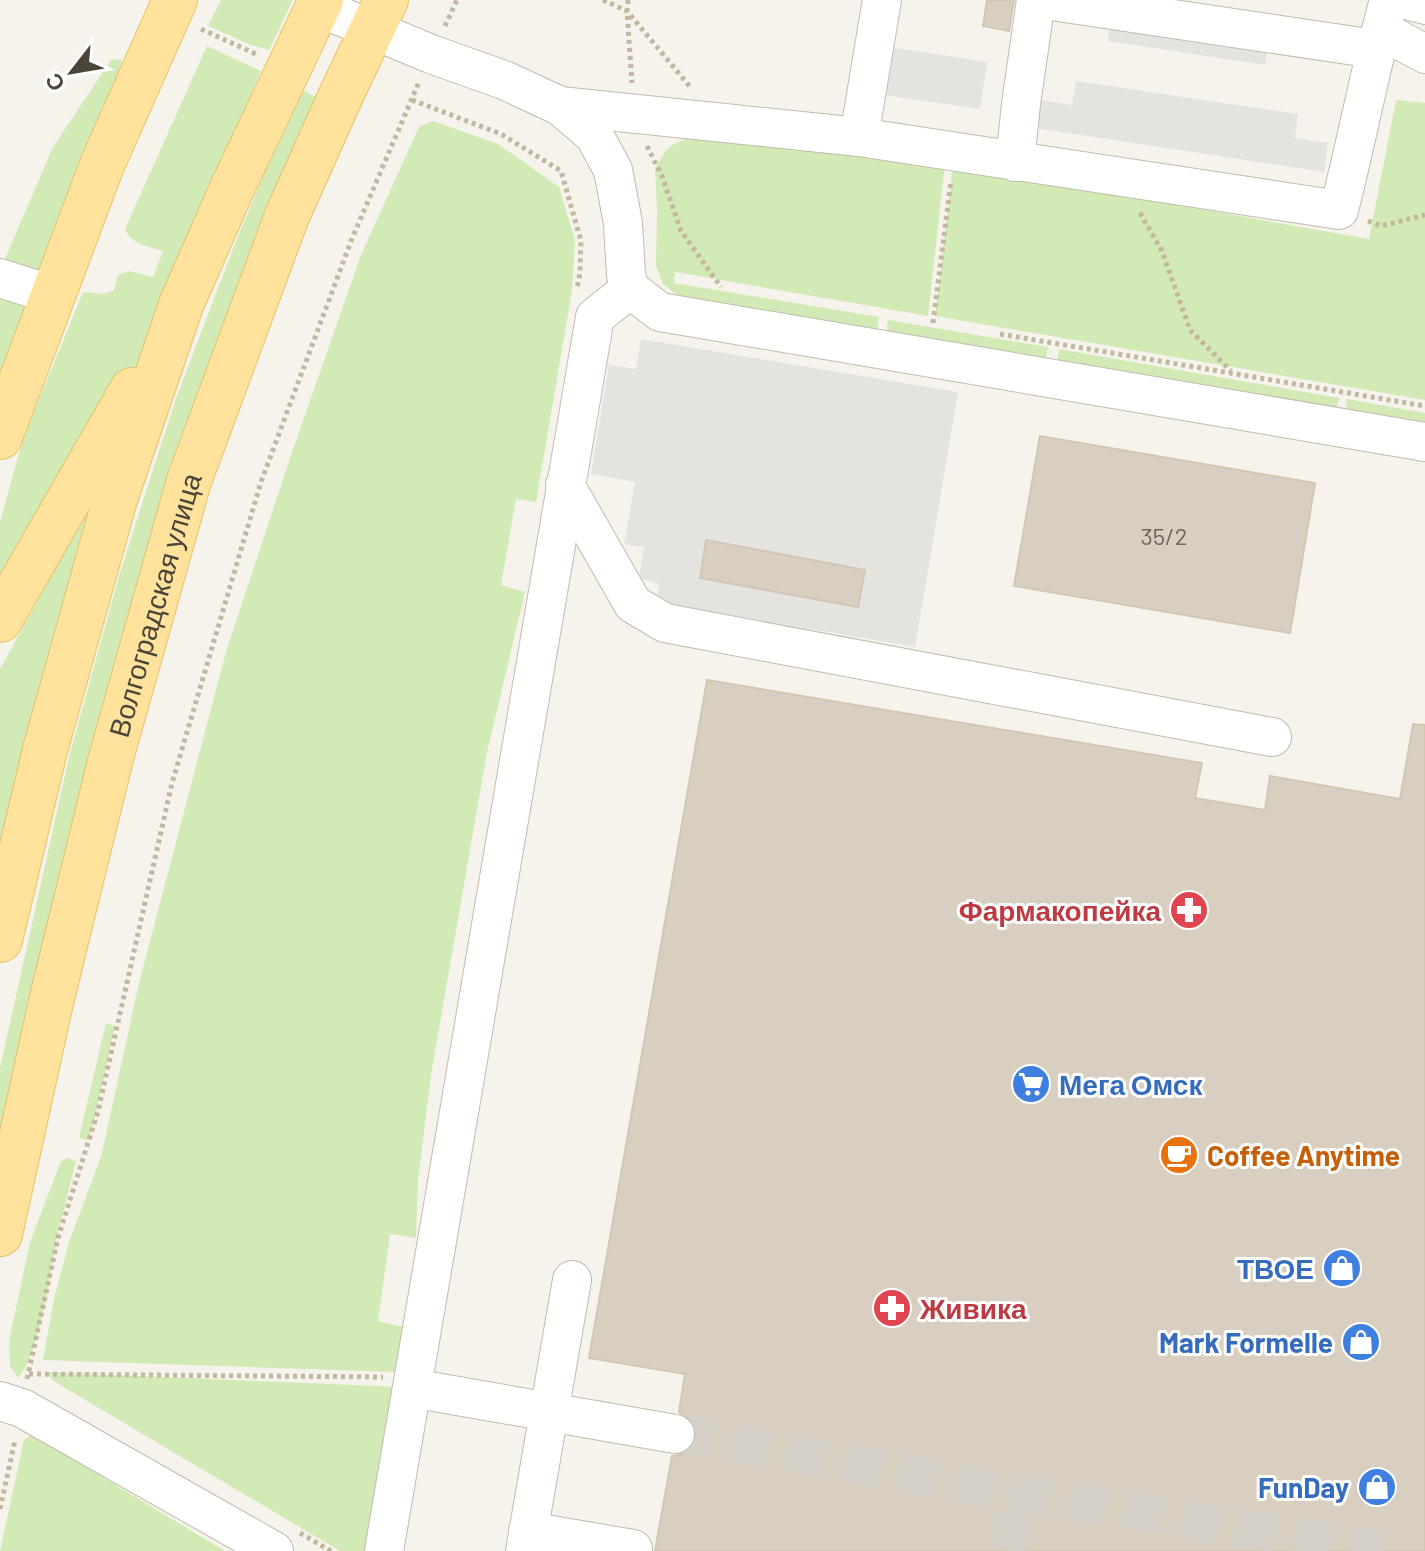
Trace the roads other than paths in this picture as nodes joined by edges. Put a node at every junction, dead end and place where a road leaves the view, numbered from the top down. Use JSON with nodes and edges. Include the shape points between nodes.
{"nodes":[{"id":1,"x":882,"y":0,"type":"edge"},
{"id":2,"x":1036,"y":0,"type":"edge"},
{"id":3,"x":1045,"y":0,"type":"edge"},
{"id":4,"x":1406,"y":0,"type":"edge"},
{"id":5,"x":319,"y":3,"type":"edge"},
{"id":6,"x":1425,"y":5,"type":"edge"},
{"id":7,"x":188,"y":14,"type":"edge"},
{"id":8,"x":378,"y":15,"type":"edge"},
{"id":9,"x":1381,"y":27,"type":"edge"},
{"id":10,"x":1425,"y":54,"type":"edge"},
{"id":11,"x":560,"y":106,"type":"junction"},
{"id":12,"x":859,"y":137,"type":"junction"},
{"id":13,"x":1015,"y":162,"type":"junction"},
{"id":14,"x":0,"y":278,"type":"edge"},
{"id":15,"x":630,"y":289,"type":"junction"},
{"id":16,"x":53,"y":295,"type":"junction"},
{"id":17,"x":181,"y":305,"type":"junction"},
{"id":18,"x":0,"y":437,"type":"edge"},
{"id":19,"x":1425,"y":442,"type":"edge"},
{"id":20,"x":565,"y":485,"type":"junction"},
{"id":21,"x":0,"y":620,"type":"edge"},
{"id":22,"x":1272,"y":737,"type":"dead end"},
{"id":23,"x":0,"y":940,"type":"edge"},
{"id":24,"x":0,"y":1234,"type":"edge"},
{"id":25,"x":572,"y":1280,"type":"dead end"},
{"id":26,"x":412,"y":1388,"type":"junction"},
{"id":27,"x":17,"y":1394,"type":"edge"},
{"id":28,"x":549,"y":1412,"type":"junction"},
{"id":29,"x":675,"y":1434,"type":"tunnel mouth"},
{"id":30,"x":527,"y":1541,"type":"edge"},
{"id":31,"x":633,"y":1549,"type":"dead end"},
{"id":32,"x":274,"y":1551,"type":"edge"},
{"id":33,"x":384,"y":1551,"type":"edge"}],
"edges":[{"from":1,"to":12,"type":"street"},
{"from":2,"to":13,"type":"street"},
{"from":3,"to":9,"type":"street"},
{"from":4,"to":6,"type":"street"},
{"from":5,"to":8,"type":"street"},
{"from":5,"to":17,"type":"main road"},
{"from":7,"to":16,"type":"main road","via":[[102,165]]},
{"from":8,"to":11,"type":"street","via":[[431,54]]},
{"from":8,"to":24,"type":"main road","name":"Волгоградская улица","via":[[287,216],[189,481],[111,758]]},
{"from":9,"to":10,"type":"street"},
{"from":9,"to":13,"type":"street","via":[[1339,210]]},
{"from":11,"to":12,"type":"street"},
{"from":11,"to":15,"type":"street","via":[[594,135],[613,170]]},
{"from":12,"to":13,"type":"street"},
{"from":14,"to":16,"type":"street"},
{"from":15,"to":19,"type":"street","via":[[660,312]]},
{"from":15,"to":20,"type":"street","via":[[595,317]]},
{"from":16,"to":18,"type":"main road"},
{"from":17,"to":21,"type":"main road"},
{"from":17,"to":23,"type":"main road","via":[[111,514],[45,750]]},
{"from":20,"to":22,"type":"street","via":[[633,604],[665,623]]},
{"from":20,"to":26,"type":"street"},
{"from":25,"to":28,"type":"street"},
{"from":26,"to":28,"type":"street"},
{"from":26,"to":33,"type":"street"},
{"from":27,"to":32,"type":"street"},
{"from":28,"to":29,"type":"street"},
{"from":28,"to":30,"type":"street"},
{"from":30,"to":31,"type":"street"}]}
